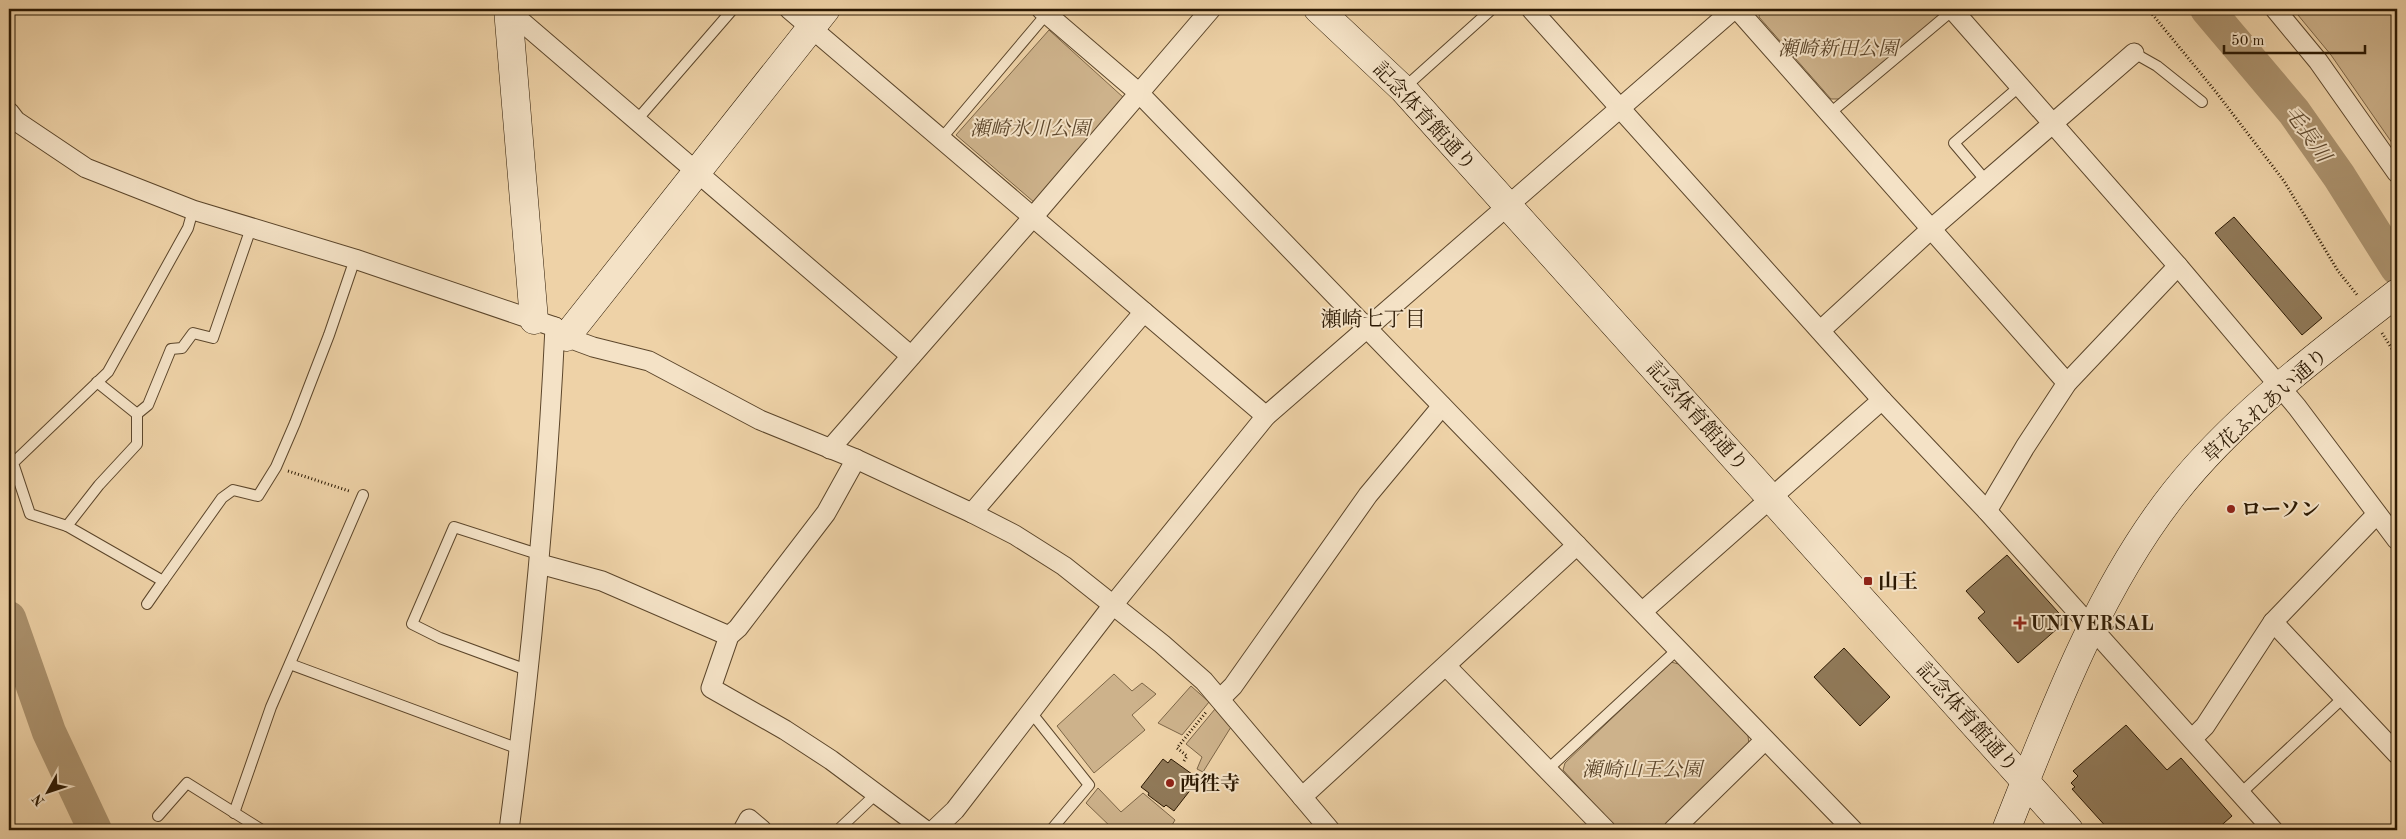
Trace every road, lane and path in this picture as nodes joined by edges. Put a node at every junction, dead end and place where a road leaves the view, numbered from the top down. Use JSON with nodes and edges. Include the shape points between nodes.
{"nodes":[{"id":1,"x":508,"y":9,"type":"edge"},
{"id":2,"x":733,"y":9,"type":"edge"},
{"id":3,"x":789,"y":9,"type":"edge"},
{"id":4,"x":1211,"y":9,"type":"edge"},
{"id":5,"x":1318,"y":9,"type":"edge"},
{"id":6,"x":1492,"y":9,"type":"edge"},
{"id":7,"x":1736,"y":9,"type":"edge"},
{"id":8,"x":1952,"y":9,"type":"edge"},
{"id":9,"x":2148,"y":9,"type":"edge"},
{"id":10,"x":2275,"y":9,"type":"edge"},
{"id":11,"x":1046,"y":10,"type":"edge"},
{"id":12,"x":1538,"y":12,"type":"edge"},
{"id":13,"x":819,"y":18,"type":"edge"},
{"id":14,"x":2134,"y":53,"type":"joint"},
{"id":15,"x":2020,"y":86,"type":"junction"},
{"id":16,"x":1403,"y":89,"type":"junction"},
{"id":17,"x":1139,"y":93,"type":"junction"},
{"id":18,"x":2202,"y":102,"type":"dead end"},
{"id":19,"x":1620,"y":108,"type":"junction"},
{"id":20,"x":9,"y":112,"type":"edge"},
{"id":21,"x":1829,"y":114,"type":"junction"},
{"id":22,"x":636,"y":121,"type":"junction"},
{"id":23,"x":2054,"y":123,"type":"junction"},
{"id":24,"x":942,"y":139,"type":"junction"},
{"id":25,"x":696,"y":173,"type":"junction"},
{"id":26,"x":2397,"y":174,"type":"edge"},
{"id":27,"x":1986,"y":182,"type":"junction"},
{"id":28,"x":1508,"y":206,"type":"junction"},
{"id":29,"x":193,"y":210,"type":"junction"},
{"id":30,"x":1033,"y":217,"type":"junction"},
{"id":31,"x":251,"y":228,"type":"junction"},
{"id":32,"x":1930,"y":230,"type":"junction"},
{"id":33,"x":355,"y":258,"type":"junction"},
{"id":34,"x":2178,"y":266,"type":"junction"},
{"id":35,"x":2397,"y":293,"type":"edge"},
{"id":36,"x":1144,"y":312,"type":"junction"},
{"id":37,"x":2373,"y":312,"type":"junction"},
{"id":38,"x":1367,"y":327,"type":"junction"},
{"id":39,"x":552,"y":328,"type":"junction"},
{"id":40,"x":1821,"y":330,"type":"junction"},
{"id":41,"x":911,"y":356,"type":"junction"},
{"id":42,"x":2397,"y":357,"type":"edge"},
{"id":43,"x":97,"y":382,"type":"junction"},
{"id":44,"x":2067,"y":383,"type":"junction"},
{"id":45,"x":2280,"y":387,"type":"junction"},
{"id":46,"x":1882,"y":400,"type":"junction"},
{"id":47,"x":1442,"y":406,"type":"junction"},
{"id":48,"x":137,"y":414,"type":"junction"},
{"id":49,"x":1266,"y":416,"type":"junction"},
{"id":50,"x":830,"y":449,"type":"junction"},
{"id":51,"x":856,"y":459,"type":"junction"},
{"id":52,"x":276,"y":467,"type":"junction"},
{"id":53,"x":363,"y":495,"type":"joint"},
{"id":54,"x":1771,"y":497,"type":"junction"},
{"id":55,"x":1987,"y":511,"type":"junction"},
{"id":56,"x":972,"y":513,"type":"junction"},
{"id":57,"x":2377,"y":514,"type":"junction"},
{"id":58,"x":68,"y":526,"type":"junction"},
{"id":59,"x":2397,"y":540,"type":"edge"},
{"id":60,"x":1577,"y":545,"type":"junction"},
{"id":61,"x":540,"y":560,"type":"junction"},
{"id":62,"x":163,"y":581,"type":"junction"},
{"id":63,"x":147,"y":604,"type":"dead end"},
{"id":64,"x":1113,"y":604,"type":"junction"},
{"id":65,"x":1643,"y":611,"type":"junction"},
{"id":66,"x":2272,"y":622,"type":"junction"},
{"id":67,"x":2092,"y":630,"type":"junction"},
{"id":68,"x":729,"y":636,"type":"junction"},
{"id":69,"x":1678,"y":649,"type":"junction"},
{"id":70,"x":290,"y":664,"type":"junction"},
{"id":71,"x":1446,"y":666,"type":"junction"},
{"id":72,"x":527,"y":670,"type":"junction"},
{"id":73,"x":2344,"y":697,"type":"junction"},
{"id":74,"x":1219,"y":698,"type":"junction"},
{"id":75,"x":1030,"y":711,"type":"junction"},
{"id":76,"x":2192,"y":739,"type":"junction"},
{"id":77,"x":1765,"y":740,"type":"junction"},
{"id":78,"x":520,"y":749,"type":"junction"},
{"id":79,"x":2397,"y":754,"type":"edge"},
{"id":80,"x":1184,"y":761,"type":"dead end"},
{"id":81,"x":1547,"y":770,"type":"junction"},
{"id":82,"x":2025,"y":782,"type":"junction"},
{"id":83,"x":876,"y":794,"type":"junction"},
{"id":84,"x":2240,"y":794,"type":"junction"},
{"id":85,"x":1302,"y":797,"type":"junction"},
{"id":86,"x":234,"y":813,"type":"junction"},
{"id":87,"x":158,"y":816,"type":"dead end"},
{"id":88,"x":262,"y":830,"type":"edge"},
{"id":89,"x":509,"y":830,"type":"edge"},
{"id":90,"x":743,"y":830,"type":"edge"},
{"id":91,"x":762,"y":830,"type":"edge"},
{"id":92,"x":838,"y":830,"type":"edge"},
{"id":93,"x":925,"y":830,"type":"edge"},
{"id":94,"x":934,"y":830,"type":"edge"},
{"id":95,"x":1051,"y":830,"type":"edge"},
{"id":96,"x":1330,"y":830,"type":"edge"},
{"id":97,"x":1606,"y":830,"type":"edge"},
{"id":98,"x":1674,"y":830,"type":"edge"},
{"id":99,"x":1853,"y":830,"type":"edge"},
{"id":100,"x":2006,"y":830,"type":"edge"},
{"id":101,"x":2069,"y":830,"type":"edge"},
{"id":102,"x":2273,"y":830,"type":"edge"}],
"edges":[{"from":1,"to":22,"type":"street"},
{"from":1,"to":39,"type":"street"},
{"from":2,"to":22,"type":"lane"},
{"from":3,"to":13,"type":"street"},
{"from":4,"to":17,"type":"street"},
{"from":5,"to":16,"type":"street","name":"記念体育館通り"},
{"from":6,"to":16,"type":"lane"},
{"from":7,"to":19,"type":"street"},
{"from":7,"to":21,"type":"street"},
{"from":8,"to":15,"type":"street"},
{"from":8,"to":21,"type":"lane"},
{"from":9,"to":37,"type":"path","via":[[2284,182],[2338,271]]},
{"from":10,"to":26,"type":"street","via":[[2318,61]]},
{"from":11,"to":17,"type":"street"},
{"from":11,"to":24,"type":"lane"},
{"from":12,"to":19,"type":"street"},
{"from":13,"to":24,"type":"street"},
{"from":13,"to":25,"type":"street"},
{"from":14,"to":18,"type":"lane","via":[[2157,66]]},
{"from":14,"to":23,"type":"street"},
{"from":15,"to":23,"type":"street"},
{"from":15,"to":27,"type":"lane","via":[[1954,142]]},
{"from":16,"to":28,"type":"street","name":"記念体育館通り"},
{"from":17,"to":30,"type":"street"},
{"from":17,"to":38,"type":"street"},
{"from":19,"to":28,"type":"street"},
{"from":19,"to":40,"type":"street"},
{"from":20,"to":29,"type":"street","via":[[16,121],[86,168]]},
{"from":21,"to":32,"type":"street"},
{"from":22,"to":25,"type":"street"},
{"from":23,"to":27,"type":"street"},
{"from":23,"to":34,"type":"street"},
{"from":24,"to":30,"type":"street"},
{"from":25,"to":39,"type":"street"},
{"from":25,"to":41,"type":"street"},
{"from":27,"to":32,"type":"street"},
{"from":28,"to":38,"type":"street"},
{"from":28,"to":54,"type":"street","name":"記念体育館通り"},
{"from":29,"to":31,"type":"street"},
{"from":29,"to":43,"type":"lane","via":[[188,228],[108,372]]},
{"from":30,"to":36,"type":"street"},
{"from":30,"to":41,"type":"street"},
{"from":31,"to":33,"type":"street"},
{"from":31,"to":48,"type":"lane","via":[[212,338],[193,333],[182,348],[171,349],[148,405]]},
{"from":32,"to":40,"type":"street"},
{"from":32,"to":44,"type":"street"},
{"from":33,"to":39,"type":"street"},
{"from":33,"to":52,"type":"lane","via":[[329,335]]},
{"from":34,"to":44,"type":"street"},
{"from":34,"to":45,"type":"street"},
{"from":35,"to":37,"type":"street","name":"草花ふれあい通り"},
{"from":36,"to":49,"type":"street"},
{"from":36,"to":56,"type":"street"},
{"from":37,"to":42,"type":"path"},
{"from":37,"to":45,"type":"street","name":"草花ふれあい通り"},
{"from":38,"to":47,"type":"street"},
{"from":38,"to":49,"type":"street"},
{"from":39,"to":50,"type":"street","via":[[594,348],[649,361],[760,420]]},
{"from":39,"to":61,"type":"street"},
{"from":40,"to":46,"type":"street"},
{"from":41,"to":50,"type":"street"},
{"from":43,"to":48,"type":"lane"},
{"from":43,"to":58,"type":"lane","via":[[13,462],[30,514]]},
{"from":44,"to":55,"type":"street","via":[[2024,447]]},
{"from":45,"to":57,"type":"street"},
{"from":45,"to":67,"type":"street","name":"草花ふれあい通り","via":[[2237,425],[2175,492],[2130,557]]},
{"from":46,"to":54,"type":"street"},
{"from":46,"to":55,"type":"street"},
{"from":47,"to":60,"type":"street"},
{"from":47,"to":74,"type":"street","via":[[1368,495],[1233,686]]},
{"from":48,"to":58,"type":"lane","via":[[137,444],[99,484]]},
{"from":49,"to":64,"type":"street"},
{"from":50,"to":51,"type":"street"},
{"from":51,"to":56,"type":"street"},
{"from":51,"to":68,"type":"street","via":[[826,513]]},
{"from":52,"to":53,"type":"path"},
{"from":52,"to":62,"type":"lane","via":[[258,496],[233,490],[222,498]]},
{"from":53,"to":70,"type":"lane"},
{"from":54,"to":65,"type":"street"},
{"from":54,"to":82,"type":"street","name":"記念体育館通り"},
{"from":55,"to":67,"type":"street"},
{"from":56,"to":64,"type":"street","via":[[1064,566]]},
{"from":57,"to":59,"type":"street"},
{"from":57,"to":66,"type":"street"},
{"from":58,"to":62,"type":"lane"},
{"from":60,"to":65,"type":"street"},
{"from":60,"to":71,"type":"street"},
{"from":61,"to":68,"type":"street","via":[[602,581]]},
{"from":61,"to":72,"type":"street"},
{"from":61,"to":72,"type":"lane","via":[[454,527],[412,624],[440,638]]},
{"from":62,"to":63,"type":"lane"},
{"from":64,"to":74,"type":"street","via":[[1169,650]]},
{"from":64,"to":75,"type":"street"},
{"from":65,"to":69,"type":"street"},
{"from":66,"to":73,"type":"street"},
{"from":66,"to":76,"type":"street","via":[[2205,726]]},
{"from":67,"to":76,"type":"street"},
{"from":67,"to":82,"type":"street","name":"草花ふれあい通り"},
{"from":68,"to":83,"type":"street","via":[[711,688],[786,730]]},
{"from":69,"to":77,"type":"street"},
{"from":69,"to":81,"type":"lane"},
{"from":70,"to":78,"type":"lane"},
{"from":70,"to":86,"type":"lane"},
{"from":71,"to":81,"type":"street"},
{"from":71,"to":85,"type":"street"},
{"from":72,"to":78,"type":"street"},
{"from":73,"to":79,"type":"street"},
{"from":73,"to":84,"type":"lane"},
{"from":74,"to":80,"type":"path","via":[[1177,748],[1188,756]]},
{"from":74,"to":85,"type":"street"},
{"from":75,"to":94,"type":"street","via":[[955,810]]},
{"from":75,"to":95,"type":"lane","via":[[1089,785]]},
{"from":76,"to":84,"type":"street"},
{"from":77,"to":98,"type":"street"},
{"from":77,"to":99,"type":"street"},
{"from":78,"to":89,"type":"street"},
{"from":81,"to":97,"type":"street"},
{"from":82,"to":100,"type":"street","name":"草花ふれあい通り"},
{"from":82,"to":101,"type":"street","name":"記念体育館通り"},
{"from":83,"to":92,"type":"lane"},
{"from":83,"to":93,"type":"street"},
{"from":84,"to":102,"type":"street"},
{"from":85,"to":96,"type":"street"},
{"from":86,"to":87,"type":"lane","via":[[188,783]]},
{"from":86,"to":88,"type":"lane"},
{"from":90,"to":91,"type":"street","via":[[748,819]]}]}
